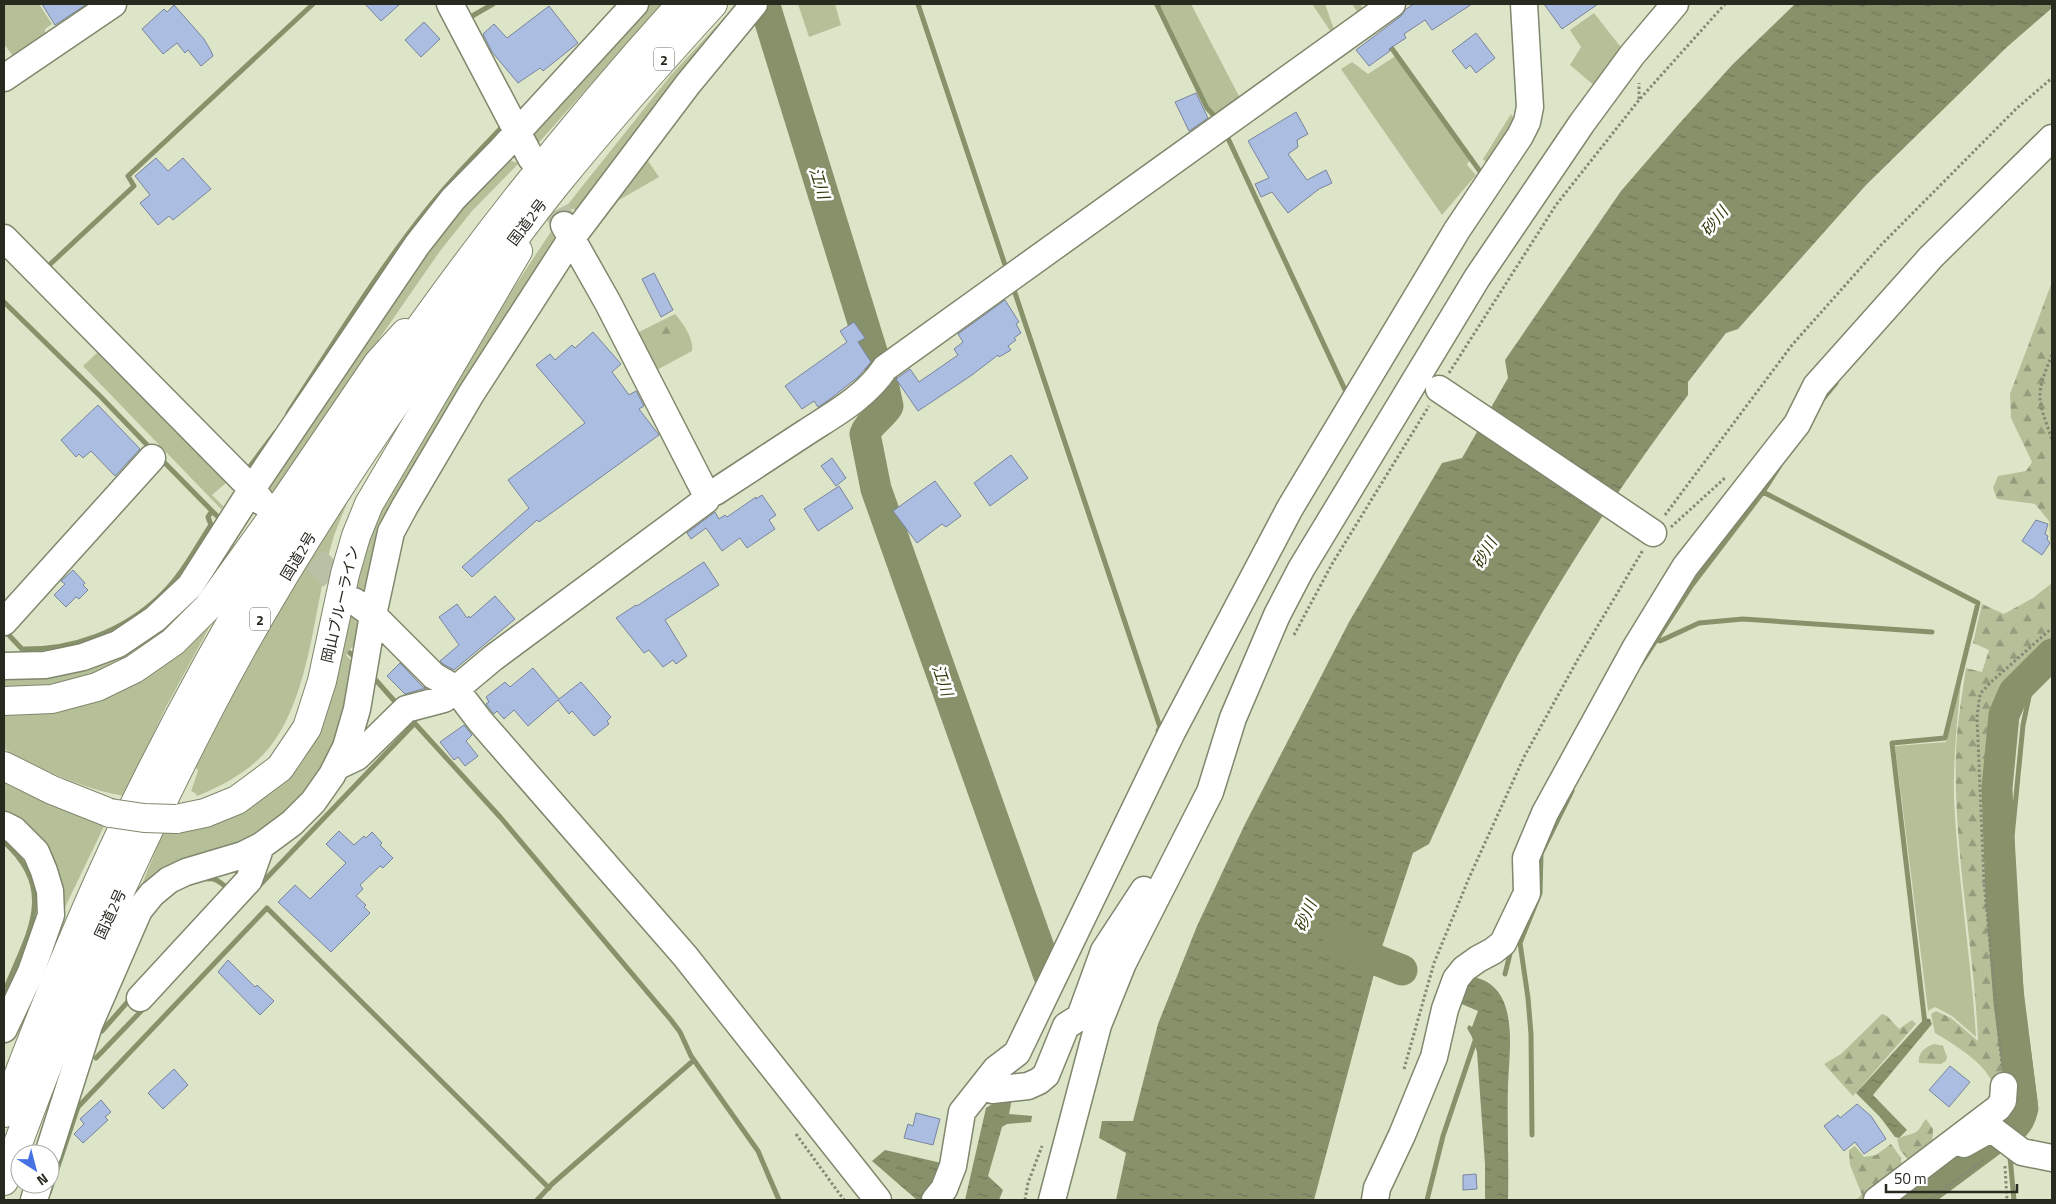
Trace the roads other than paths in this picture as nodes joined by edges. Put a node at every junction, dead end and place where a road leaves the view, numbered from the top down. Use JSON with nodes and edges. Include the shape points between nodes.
{"nodes":[{"id":1,"x":112,"y":4,"type":"edge"},
{"id":2,"x":450,"y":4,"type":"edge"},
{"id":3,"x":634,"y":4,"type":"edge"},
{"id":4,"x":681,"y":4,"type":"edge"},
{"id":5,"x":713,"y":4,"type":"edge"},
{"id":6,"x":754,"y":4,"type":"edge"},
{"id":7,"x":1392,"y":4,"type":"edge"},
{"id":8,"x":1524,"y":4,"type":"edge"},
{"id":9,"x":1675,"y":4,"type":"edge"},
{"id":10,"x":4,"y":78,"type":"edge"},
{"id":11,"x":518,"y":132,"type":"junction"},
{"id":12,"x":2044,"y":151,"type":"edge"},
{"id":13,"x":531,"y":158,"type":"tunnel mouth"},
{"id":14,"x":558,"y":183,"type":"junction"},
{"id":15,"x":566,"y":229,"type":"junction"},
{"id":16,"x":4,"y":238,"type":"edge"},
{"id":17,"x":453,"y":281,"type":"junction"},
{"id":18,"x":1439,"y":389,"type":"road end"},
{"id":19,"x":152,"y":458,"type":"dead end"},
{"id":20,"x":706,"y":494,"type":"junction"},
{"id":21,"x":258,"y":495,"type":"junction"},
{"id":22,"x":1648,"y":530,"type":"dead end"},
{"id":23,"x":364,"y":608,"type":"junction"},
{"id":24,"x":4,"y":622,"type":"edge"},
{"id":25,"x":4,"y":666,"type":"edge"},
{"id":26,"x":455,"y":688,"type":"junction"},
{"id":27,"x":4,"y":701,"type":"edge"},
{"id":28,"x":4,"y":766,"type":"edge"},
{"id":29,"x":336,"y":767,"type":"junction"},
{"id":30,"x":4,"y":824,"type":"edge"},
{"id":31,"x":261,"y":846,"type":"junction"},
{"id":32,"x":1180,"y":852,"type":"junction"},
{"id":33,"x":140,"y":998,"type":"dead end"},
{"id":34,"x":4,"y":1029,"type":"edge"},
{"id":35,"x":985,"y":1084,"type":"junction"},
{"id":36,"x":2004,"y":1086,"type":"road end"},
{"id":37,"x":4,"y":1113,"type":"edge"},
{"id":38,"x":51,"y":1144,"type":"edge"},
{"id":39,"x":1936,"y":1156,"type":"junction"},
{"id":40,"x":2052,"y":1158,"type":"edge"},
{"id":41,"x":4,"y":1180,"type":"edge"},
{"id":42,"x":878,"y":1200,"type":"edge"},
{"id":43,"x":935,"y":1200,"type":"edge"},
{"id":44,"x":1052,"y":1200,"type":"edge"},
{"id":45,"x":1375,"y":1200,"type":"edge"},
{"id":46,"x":1877,"y":1200,"type":"edge"}],
"edges":[{"from":1,"to":10,"type":"street"},
{"from":2,"to":11,"type":"street"},
{"from":3,"to":11,"type":"street"},
{"from":4,"to":17,"type":"main road","name":"国道2号","number":"2","via":[[541,167]]},
{"from":5,"to":14,"type":"main road","name":"国道2号","number":"2"},
{"from":6,"to":15,"type":"street"},
{"from":7,"to":20,"type":"street","via":[[885,368],[864,392],[837,412],[715,492]]},
{"from":8,"to":35,"type":"street","via":[[1530,107],[1527,122],[1457,230],[1290,508],[1172,732],[1017,1053],[996,1069]]},
{"from":9,"to":32,"type":"street","via":[[1582,122],[1477,278],[1301,569],[1277,615],[1233,718],[1210,792]]},
{"from":11,"to":13,"type":"street"},
{"from":11,"to":21,"type":"street","via":[[453,199],[417,246]]},
{"from":12,"to":45,"type":"street","via":[[1931,257],[1816,386],[1797,424],[1685,567],[1636,647],[1545,813],[1526,858],[1527,893],[1503,943],[1464,969],[1456,979],[1434,1058],[1377,1188]]},
{"from":14,"to":28,"type":"main road","name":"岡山ブルーライン","bridge":true,"via":[[369,504],[356,536],[322,681],[307,728],[280,768],[237,800],[204,813],[176,819],[110,813]]},
{"from":14,"to":41,"type":"main road","name":"国道2号","number":"2","via":[[397,400],[323,514],[207,713],[98,940],[48,1060]]},
{"from":15,"to":20,"type":"street","via":[[608,303]]},
{"from":15,"to":23,"type":"street","via":[[391,532]]},
{"from":16,"to":21,"type":"street"},
{"from":17,"to":27,"type":"main road","via":[[378,363],[208,607],[173,642],[134,669],[97,687],[52,700]]},
{"from":17,"to":37,"type":"main road","name":"国道2号","number":"2","via":[[306,497],[185,707],[77,930]]},
{"from":18,"to":22,"type":"street"},
{"from":19,"to":24,"type":"street"},
{"from":20,"to":26,"type":"street","via":[[701,505]]},
{"from":21,"to":25,"type":"street","via":[[190,586],[155,619],[118,644],[83,657],[45,665]]},
{"from":23,"to":26,"type":"street","via":[[434,676]]},
{"from":23,"to":29,"type":"street","via":[[357,709],[346,747]]},
{"from":26,"to":29,"type":"street","via":[[439,701],[403,712],[357,757]]},
{"from":26,"to":42,"type":"street","via":[[480,721],[685,956]]},
{"from":29,"to":31,"type":"street","via":[[313,802]]},
{"from":30,"to":34,"type":"street","via":[[36,852],[50,891],[51,915],[31,972]]},
{"from":31,"to":33,"type":"street","via":[[248,880]]},
{"from":31,"to":38,"type":"street","via":[[170,880],[152,894],[140,910],[88,1026]]},
{"from":32,"to":35,"type":"street","via":[[1166,857],[1104,951],[1080,1017],[1066,1026],[1046,1075],[1028,1086],[992,1090]]},
{"from":32,"to":44,"type":"street","via":[[1123,963],[1098,1025]]},
{"from":35,"to":43,"type":"street","via":[[962,1112],[953,1166],[944,1189]]},
{"from":36,"to":39,"type":"street","via":[[2003,1101],[1998,1108]]},
{"from":39,"to":40,"type":"street","via":[[1988,1131],[2022,1152]]},
{"from":39,"to":46,"type":"street"}]}
